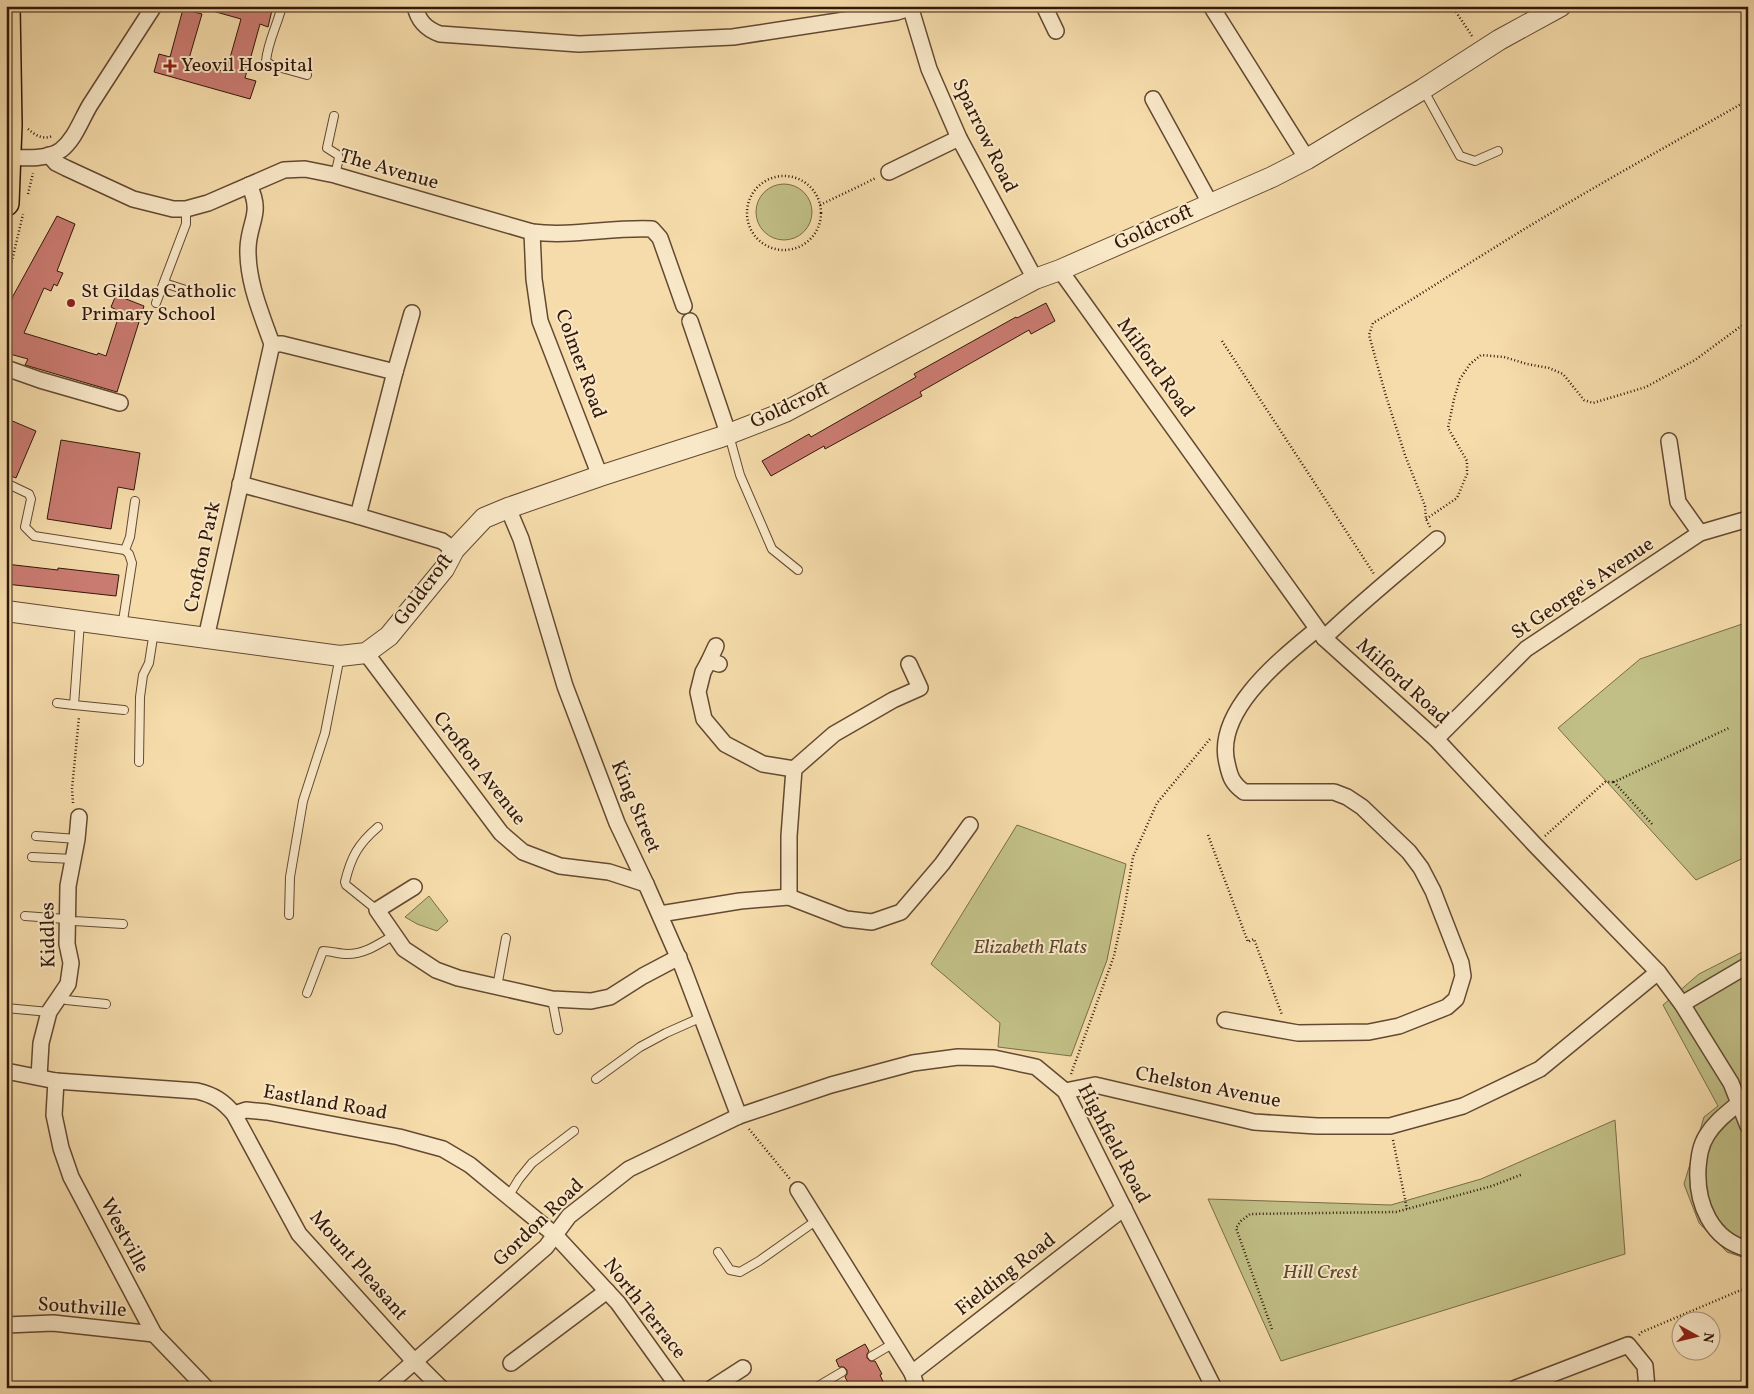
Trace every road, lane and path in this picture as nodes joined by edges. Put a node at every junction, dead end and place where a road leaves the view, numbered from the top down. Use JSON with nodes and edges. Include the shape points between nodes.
{"nodes":[{"id":1,"x":7,"y":6,"type":"edge"},
{"id":2,"x":154,"y":6,"type":"edge"},
{"id":3,"x":282,"y":6,"type":"edge"},
{"id":4,"x":415,"y":6,"type":"edge"},
{"id":5,"x":1044,"y":6,"type":"edge"},
{"id":6,"x":1211,"y":6,"type":"edge"},
{"id":7,"x":1452,"y":6,"type":"edge"},
{"id":8,"x":1561,"y":6,"type":"edge"},
{"id":9,"x":910,"y":7,"type":"edge"},
{"id":10,"x":1056,"y":31,"type":"dead end"},
{"id":11,"x":1482,"y":50,"type":"junction"},
{"id":12,"x":307,"y":75,"type":"dead end"},
{"id":13,"x":1423,"y":89,"type":"junction"},
{"id":14,"x":1153,"y":99,"type":"dead end"},
{"id":15,"x":1748,"y":100,"type":"edge"},
{"id":16,"x":334,"y":116,"type":"dead end"},
{"id":17,"x":26,"y":125,"type":"dead end"},
{"id":18,"x":54,"y":136,"type":"dead end"},
{"id":19,"x":959,"y":138,"type":"junction"},
{"id":20,"x":1498,"y":151,"type":"dead end"},
{"id":21,"x":43,"y":156,"type":"junction"},
{"id":22,"x":9,"y":157,"type":"junction"},
{"id":23,"x":1307,"y":159,"type":"junction"},
{"id":24,"x":889,"y":172,"type":"joint"},
{"id":25,"x":335,"y":175,"type":"junction"},
{"id":26,"x":249,"y":185,"type":"junction"},
{"id":27,"x":1210,"y":203,"type":"junction"},
{"id":28,"x":19,"y":205,"type":"edge"},
{"id":29,"x":820,"y":206,"type":"junction"},
{"id":30,"x":186,"y":209,"type":"junction"},
{"id":31,"x":532,"y":232,"type":"junction"},
{"id":32,"x":1060,"y":270,"type":"junction"},
{"id":33,"x":1036,"y":278,"type":"junction"},
{"id":34,"x":164,"y":283,"type":"junction"},
{"id":35,"x":6,"y":286,"type":"edge"},
{"id":36,"x":195,"y":293,"type":"dead end"},
{"id":37,"x":156,"y":303,"type":"dead end"},
{"id":38,"x":684,"y":306,"type":"dead end"},
{"id":39,"x":412,"y":313,"type":"dead end"},
{"id":40,"x":690,"y":321,"type":"dead end"},
{"id":41,"x":1748,"y":321,"type":"edge"},
{"id":42,"x":1222,"y":341,"type":"dead end"},
{"id":43,"x":272,"y":344,"type":"junction"},
{"id":44,"x":6,"y":368,"type":"edge"},
{"id":45,"x":395,"y":372,"type":"junction"},
{"id":46,"x":120,"y":403,"type":"dead end"},
{"id":47,"x":728,"y":433,"type":"junction"},
{"id":48,"x":1669,"y":441,"type":"dead end"},
{"id":49,"x":600,"y":476,"type":"junction"},
{"id":50,"x":6,"y":483,"type":"edge"},
{"id":51,"x":240,"y":484,"type":"junction"},
{"id":52,"x":135,"y":501,"type":"dead end"},
{"id":53,"x":508,"y":508,"type":"junction"},
{"id":54,"x":358,"y":516,"type":"junction"},
{"id":55,"x":1426,"y":519,"type":"junction"},
{"id":56,"x":1748,"y":519,"type":"edge"},
{"id":57,"x":1700,"y":533,"type":"junction"},
{"id":58,"x":1437,"y":539,"type":"joint"},
{"id":59,"x":125,"y":550,"type":"junction"},
{"id":60,"x":454,"y":550,"type":"junction"},
{"id":61,"x":798,"y":570,"type":"dead end"},
{"id":62,"x":1382,"y":587,"type":"junction"},
{"id":63,"x":6,"y":611,"type":"edge"},
{"id":64,"x":80,"y":622,"type":"junction"},
{"id":65,"x":122,"y":626,"type":"junction"},
{"id":66,"x":154,"y":631,"type":"junction"},
{"id":67,"x":1320,"y":633,"type":"junction"},
{"id":68,"x":206,"y":638,"type":"junction"},
{"id":69,"x":716,"y":646,"type":"dead end"},
{"id":70,"x":366,"y":653,"type":"junction"},
{"id":71,"x":340,"y":656,"type":"junction"},
{"id":72,"x":910,"y":664,"type":"dead end"},
{"id":73,"x":57,"y":703,"type":"dead end"},
{"id":74,"x":77,"y":705,"type":"junction"},
{"id":75,"x":124,"y":710,"type":"dead end"},
{"id":76,"x":1729,"y":728,"type":"dead end"},
{"id":77,"x":1212,"y":737,"type":"dead end"},
{"id":78,"x":1436,"y":739,"type":"junction"},
{"id":79,"x":139,"y":762,"type":"dead end"},
{"id":80,"x":794,"y":769,"type":"junction"},
{"id":81,"x":1614,"y":782,"type":"junction"},
{"id":82,"x":79,"y":817,"type":"joint"},
{"id":83,"x":1652,"y":824,"type":"dead end"},
{"id":84,"x":970,"y":825,"type":"dead end"},
{"id":85,"x":378,"y":827,"type":"dead end"},
{"id":86,"x":1208,"y":835,"type":"dead end"},
{"id":87,"x":36,"y":836,"type":"dead end"},
{"id":88,"x":77,"y":839,"type":"junction"},
{"id":89,"x":1535,"y":845,"type":"junction"},
{"id":90,"x":32,"y":857,"type":"dead end"},
{"id":91,"x":73,"y":859,"type":"junction"},
{"id":92,"x":646,"y":884,"type":"junction"},
{"id":93,"x":414,"y":887,"type":"dead end"},
{"id":94,"x":789,"y":897,"type":"junction"},
{"id":95,"x":377,"y":910,"type":"junction"},
{"id":96,"x":660,"y":914,"type":"junction"},
{"id":97,"x":290,"y":915,"type":"dead end"},
{"id":98,"x":25,"y":916,"type":"dead end"},
{"id":99,"x":66,"y":919,"type":"junction"},
{"id":100,"x":123,"y":924,"type":"dead end"},
{"id":101,"x":394,"y":935,"type":"junction"},
{"id":102,"x":506,"y":938,"type":"dead end"},
{"id":103,"x":679,"y":958,"type":"junction"},
{"id":104,"x":1748,"y":965,"type":"edge"},
{"id":105,"x":1658,"y":972,"type":"junction"},
{"id":106,"x":497,"y":986,"type":"junction"},
{"id":107,"x":307,"y":993,"type":"dead end"},
{"id":108,"x":60,"y":996,"type":"junction"},
{"id":109,"x":552,"y":999,"type":"junction"},
{"id":110,"x":106,"y":1004,"type":"dead end"},
{"id":111,"x":1682,"y":1004,"type":"junction"},
{"id":112,"x":6,"y":1008,"type":"edge"},
{"id":113,"x":50,"y":1012,"type":"junction"},
{"id":114,"x":702,"y":1017,"type":"junction"},
{"id":115,"x":1225,"y":1020,"type":"dead end"},
{"id":116,"x":558,"y":1030,"type":"dead end"},
{"id":117,"x":1288,"y":1031,"type":"junction"},
{"id":118,"x":6,"y":1071,"type":"edge"},
{"id":119,"x":39,"y":1077,"type":"junction"},
{"id":120,"x":596,"y":1079,"type":"dead end"},
{"id":121,"x":56,"y":1081,"type":"junction"},
{"id":122,"x":1065,"y":1091,"type":"junction"},
{"id":123,"x":1739,"y":1103,"type":"junction"},
{"id":124,"x":234,"y":1114,"type":"junction"},
{"id":125,"x":739,"y":1116,"type":"junction"},
{"id":126,"x":1390,"y":1126,"type":"junction"},
{"id":127,"x":1748,"y":1126,"type":"edge"},
{"id":128,"x":574,"y":1131,"type":"dead end"},
{"id":129,"x":1523,"y":1174,"type":"dead end"},
{"id":130,"x":798,"y":1190,"type":"joint"},
{"id":131,"x":508,"y":1197,"type":"junction"},
{"id":132,"x":1124,"y":1208,"type":"junction"},
{"id":133,"x":1407,"y":1209,"type":"junction"},
{"id":134,"x":817,"y":1220,"type":"junction"},
{"id":135,"x":555,"y":1235,"type":"junction"},
{"id":136,"x":1748,"y":1248,"type":"edge"},
{"id":137,"x":718,"y":1252,"type":"dead end"},
{"id":138,"x":1748,"y":1290,"type":"edge"},
{"id":139,"x":607,"y":1291,"type":"junction"},
{"id":140,"x":6,"y":1325,"type":"edge"},
{"id":141,"x":1272,"y":1329,"type":"dead end"},
{"id":142,"x":154,"y":1334,"type":"junction"},
{"id":143,"x":894,"y":1343,"type":"junction"},
{"id":144,"x":1628,"y":1345,"type":"junction"},
{"id":145,"x":872,"y":1356,"type":"dead end"},
{"id":146,"x":414,"y":1361,"type":"junction"},
{"id":147,"x":511,"y":1363,"type":"dead end"},
{"id":148,"x":743,"y":1368,"type":"dead end"},
{"id":149,"x":842,"y":1372,"type":"dead end"},
{"id":150,"x":912,"y":1373,"type":"junction"},
{"id":151,"x":1536,"y":1384,"type":"edge"},
{"id":152,"x":206,"y":1388,"type":"edge"},
{"id":153,"x":384,"y":1388,"type":"edge"},
{"id":154,"x":441,"y":1388,"type":"edge"},
{"id":155,"x":679,"y":1388,"type":"edge"},
{"id":156,"x":712,"y":1388,"type":"edge"},
{"id":157,"x":815,"y":1388,"type":"edge"},
{"id":158,"x":917,"y":1388,"type":"edge"},
{"id":159,"x":1214,"y":1388,"type":"edge"},
{"id":160,"x":1516,"y":1388,"type":"edge"},
{"id":161,"x":1647,"y":1388,"type":"edge"}],
"edges":[{"from":1,"to":22,"type":"main road"},
{"from":2,"to":21,"type":"street","via":[[70,140],[60,151]]},
{"from":3,"to":12,"type":"lane","via":[[266,61]]},
{"from":4,"to":9,"type":"street","via":[[423,24],[440,34],[578,44],[733,37],[897,12]]},
{"from":5,"to":10,"type":"street"},
{"from":6,"to":23,"type":"street"},
{"from":7,"to":11,"type":"path"},
{"from":8,"to":11,"type":"street","name":"Goldcroft"},
{"from":9,"to":19,"type":"street","name":"Sparrow Road","via":[[929,69]]},
{"from":11,"to":13,"type":"street","name":"Goldcroft"},
{"from":13,"to":20,"type":"lane","via":[[1460,156],[1475,161]]},
{"from":13,"to":23,"type":"street","name":"Goldcroft"},
{"from":14,"to":27,"type":"street"},
{"from":15,"to":55,"type":"path","via":[[1505,241],[1373,323],[1369,335],[1405,455],[1425,506]]},
{"from":16,"to":25,"type":"lane","via":[[327,148],[339,158]]},
{"from":17,"to":18,"type":"path","via":[[38,136]]},
{"from":19,"to":24,"type":"street"},
{"from":19,"to":33,"type":"street","name":"Sparrow Road"},
{"from":21,"to":22,"type":"street"},
{"from":21,"to":28,"type":"path"},
{"from":21,"to":30,"type":"street","name":"The Avenue","via":[[133,199]]},
{"from":22,"to":28,"type":"main road"},
{"from":23,"to":27,"type":"street","name":"Goldcroft"},
{"from":24,"to":29,"type":"path"},
{"from":25,"to":26,"type":"street","name":"The Avenue","via":[[305,168],[284,170]]},
{"from":25,"to":31,"type":"street","name":"The Avenue"},
{"from":26,"to":30,"type":"street","name":"The Avenue"},
{"from":26,"to":43,"type":"street","via":[[255,197],[256,212],[248,247],[251,276]]},
{"from":27,"to":32,"type":"street","name":"Goldcroft"},
{"from":28,"to":35,"type":"path"},
{"from":29,"to":29,"type":"path","via":[[808,185],[785,176],[768,180],[753,192],[747,215],[756,238],[766,245],[789,250],[810,239],[817,229]]},
{"from":30,"to":34,"type":"lane","via":[[186,224]]},
{"from":31,"to":38,"type":"street","name":"The Avenue","via":[[552,235],[652,229],[660,238]]},
{"from":31,"to":49,"type":"street","name":"Colmer Road","via":[[540,321]]},
{"from":32,"to":33,"type":"street","name":"Goldcroft"},
{"from":32,"to":67,"type":"street","name":"Milford Road"},
{"from":33,"to":47,"type":"street","name":"Goldcroft","via":[[785,412]]},
{"from":34,"to":36,"type":"lane"},
{"from":34,"to":37,"type":"lane"},
{"from":39,"to":45,"type":"street"},
{"from":40,"to":47,"type":"street"},
{"from":41,"to":55,"type":"path","via":[[1695,360],[1646,387],[1593,404],[1584,400],[1562,374],[1549,368],[1481,355],[1460,379],[1448,428],[1467,461],[1467,474],[1457,498]]},
{"from":42,"to":62,"type":"path"},
{"from":43,"to":45,"type":"street"},
{"from":43,"to":51,"type":"street","name":"Crofton Park"},
{"from":44,"to":46,"type":"street"},
{"from":45,"to":54,"type":"street"},
{"from":47,"to":49,"type":"street","name":"Goldcroft"},
{"from":47,"to":61,"type":"lane","via":[[740,475],[772,549]]},
{"from":48,"to":57,"type":"street","via":[[1678,502]]},
{"from":49,"to":53,"type":"street","name":"Goldcroft"},
{"from":50,"to":59,"type":"lane","via":[[29,494],[31,499],[25,527],[34,536]]},
{"from":51,"to":54,"type":"street","name":"Crofton Park"},
{"from":51,"to":68,"type":"street","name":"Crofton Park"},
{"from":52,"to":59,"type":"lane"},
{"from":53,"to":60,"type":"street","name":"Goldcroft","via":[[484,518]]},
{"from":53,"to":92,"type":"street","name":"King Street","via":[[564,686],[617,823]]},
{"from":54,"to":60,"type":"street","name":"Crofton Park","via":[[442,541]]},
{"from":55,"to":58,"type":"path"},
{"from":56,"to":57,"type":"street","name":"St George's Avenue"},
{"from":57,"to":78,"type":"street","name":"St George's Avenue","via":[[1526,650]]},
{"from":58,"to":62,"type":"street"},
{"from":59,"to":65,"type":"lane","via":[[132,563]]},
{"from":60,"to":70,"type":"street","name":"Goldcroft","via":[[444,569],[389,636]]},
{"from":62,"to":67,"type":"street"},
{"from":63,"to":64,"type":"street","name":"Goldcroft"},
{"from":64,"to":65,"type":"street","name":"Goldcroft"},
{"from":64,"to":74,"type":"lane"},
{"from":65,"to":66,"type":"street","name":"Goldcroft"},
{"from":66,"to":68,"type":"street","name":"Goldcroft"},
{"from":66,"to":79,"type":"lane","via":[[140,698]]},
{"from":67,"to":78,"type":"street","name":"Milford Road"},
{"from":67,"to":117,"type":"street","via":[[1274,664],[1238,708],[1228,730],[1225,755],[1230,774],[1235,785],[1244,792],[1334,792],[1362,807],[1421,868],[1461,963],[1463,976],[1456,999],[1447,1007],[1399,1026],[1369,1032]]},
{"from":68,"to":71,"type":"street","name":"Goldcroft"},
{"from":69,"to":80,"type":"street","via":[[714,662],[703,672],[698,692],[704,719],[725,744],[763,764]]},
{"from":70,"to":71,"type":"street","name":"Goldcroft"},
{"from":70,"to":92,"type":"street","name":"Crofton Avenue","via":[[500,833],[523,852],[560,866],[609,872]]},
{"from":71,"to":97,"type":"lane","via":[[325,733],[302,801],[290,877]]},
{"from":72,"to":80,"type":"street","via":[[920,688],[834,734]]},
{"from":73,"to":74,"type":"lane"},
{"from":74,"to":75,"type":"lane"},
{"from":74,"to":82,"type":"path","via":[[72,789],[74,810]]},
{"from":76,"to":81,"type":"path"},
{"from":77,"to":122,"type":"path","via":[[1157,803],[1133,857],[1114,956]]},
{"from":78,"to":89,"type":"street","name":"Milford Road"},
{"from":80,"to":94,"type":"street"},
{"from":81,"to":83,"type":"path"},
{"from":81,"to":89,"type":"path","via":[[1605,782]]},
{"from":82,"to":88,"type":"street","name":"Kiddles"},
{"from":84,"to":94,"type":"street","via":[[901,912],[872,922],[846,919]]},
{"from":85,"to":95,"type":"lane","via":[[357,848],[345,882]]},
{"from":86,"to":117,"type":"path","via":[[1248,942],[1254,939]]},
{"from":87,"to":88,"type":"lane"},
{"from":88,"to":91,"type":"street","name":"Kiddles"},
{"from":89,"to":105,"type":"street","name":"Milford Road"},
{"from":90,"to":91,"type":"lane"},
{"from":91,"to":99,"type":"street","name":"Kiddles"},
{"from":92,"to":96,"type":"street","name":"King Street"},
{"from":93,"to":95,"type":"street"},
{"from":94,"to":96,"type":"street"},
{"from":95,"to":101,"type":"street"},
{"from":96,"to":103,"type":"street","name":"King Street"},
{"from":98,"to":99,"type":"lane"},
{"from":99,"to":100,"type":"lane"},
{"from":99,"to":108,"type":"street","name":"Kiddles","via":[[71,963],[68,984]]},
{"from":101,"to":106,"type":"street","via":[[404,949],[436,970]]},
{"from":101,"to":107,"type":"lane","via":[[357,954],[323,951]]},
{"from":102,"to":106,"type":"lane"},
{"from":103,"to":109,"type":"street","via":[[610,997],[591,1001]]},
{"from":103,"to":114,"type":"street","name":"King Street"},
{"from":104,"to":111,"type":"street"},
{"from":105,"to":111,"type":"street","name":"Milford Road"},
{"from":105,"to":126,"type":"street","name":"Chelston Avenue","via":[[1540,1069],[1463,1106]]},
{"from":106,"to":109,"type":"street"},
{"from":108,"to":110,"type":"lane","via":[[66,1000]]},
{"from":108,"to":113,"type":"street","name":"Kiddles"},
{"from":109,"to":116,"type":"lane"},
{"from":111,"to":123,"type":"street","name":"Milford Road","via":[[1731,1082]]},
{"from":112,"to":113,"type":"lane"},
{"from":113,"to":119,"type":"street","name":"Kiddles","via":[[41,1043]]},
{"from":114,"to":120,"type":"lane","via":[[640,1047]]},
{"from":114,"to":125,"type":"street","name":"King Street"},
{"from":115,"to":117,"type":"street"},
{"from":118,"to":119,"type":"street","name":"Eastland Road"},
{"from":119,"to":121,"type":"street","name":"Eastland Road"},
{"from":121,"to":124,"type":"street","name":"Eastland Road","via":[[198,1091],[225,1102]]},
{"from":121,"to":142,"type":"street","name":"Westville","via":[[54,1115],[71,1177]]},
{"from":122,"to":125,"type":"street","name":"Highfield Road","via":[[1036,1067],[994,1058],[958,1057],[913,1063],[832,1084]]},
{"from":122,"to":126,"type":"street","name":"Chelston Avenue","via":[[1095,1085],[1254,1122]]},
{"from":122,"to":132,"type":"street","name":"Highfield Road"},
{"from":123,"to":127,"type":"street","name":"Milford Road"},
{"from":123,"to":136,"type":"street","via":[[1716,1122],[1706,1136],[1699,1153],[1698,1176],[1700,1201],[1706,1217],[1726,1239]]},
{"from":124,"to":131,"type":"street","name":"Eastland Road","via":[[246,1110],[267,1112],[399,1137],[443,1149],[470,1165]]},
{"from":124,"to":146,"type":"street","name":"Mount Pleasant","via":[[300,1234]]},
{"from":125,"to":130,"type":"path"},
{"from":125,"to":135,"type":"street","name":"Gordon Road","via":[[629,1169],[569,1216]]},
{"from":126,"to":133,"type":"path"},
{"from":128,"to":131,"type":"lane","via":[[532,1163]]},
{"from":129,"to":133,"type":"path","via":[[1492,1186]]},
{"from":130,"to":134,"type":"street"},
{"from":131,"to":135,"type":"street","name":"Eastland Road"},
{"from":132,"to":150,"type":"street","name":"Fielding Road"},
{"from":132,"to":159,"type":"street","name":"Highfield Road"},
{"from":133,"to":141,"type":"path","via":[[1396,1212],[1250,1214],[1241,1221],[1236,1228]]},
{"from":134,"to":137,"type":"lane","via":[[740,1272],[730,1270]]},
{"from":134,"to":143,"type":"street"},
{"from":135,"to":139,"type":"street","name":"North Terrace"},
{"from":135,"to":146,"type":"street","name":"Gordon Road","via":[[546,1248]]},
{"from":138,"to":144,"type":"path","via":[[1741,1290],[1642,1332]]},
{"from":139,"to":147,"type":"street"},
{"from":139,"to":155,"type":"street","name":"North Terrace"},
{"from":140,"to":142,"type":"street","name":"Southville","via":[[53,1323]]},
{"from":142,"to":152,"type":"street","name":"Westville"},
{"from":143,"to":145,"type":"lane"},
{"from":143,"to":150,"type":"street"},
{"from":144,"to":151,"type":"street"},
{"from":144,"to":161,"type":"street","via":[[1644,1366]]},
{"from":146,"to":153,"type":"street","name":"Gordon Road"},
{"from":146,"to":154,"type":"street","name":"Mount Pleasant"},
{"from":148,"to":156,"type":"street"},
{"from":149,"to":157,"type":"lane"},
{"from":150,"to":158,"type":"street"},
{"from":151,"to":160,"type":"street"}]}
